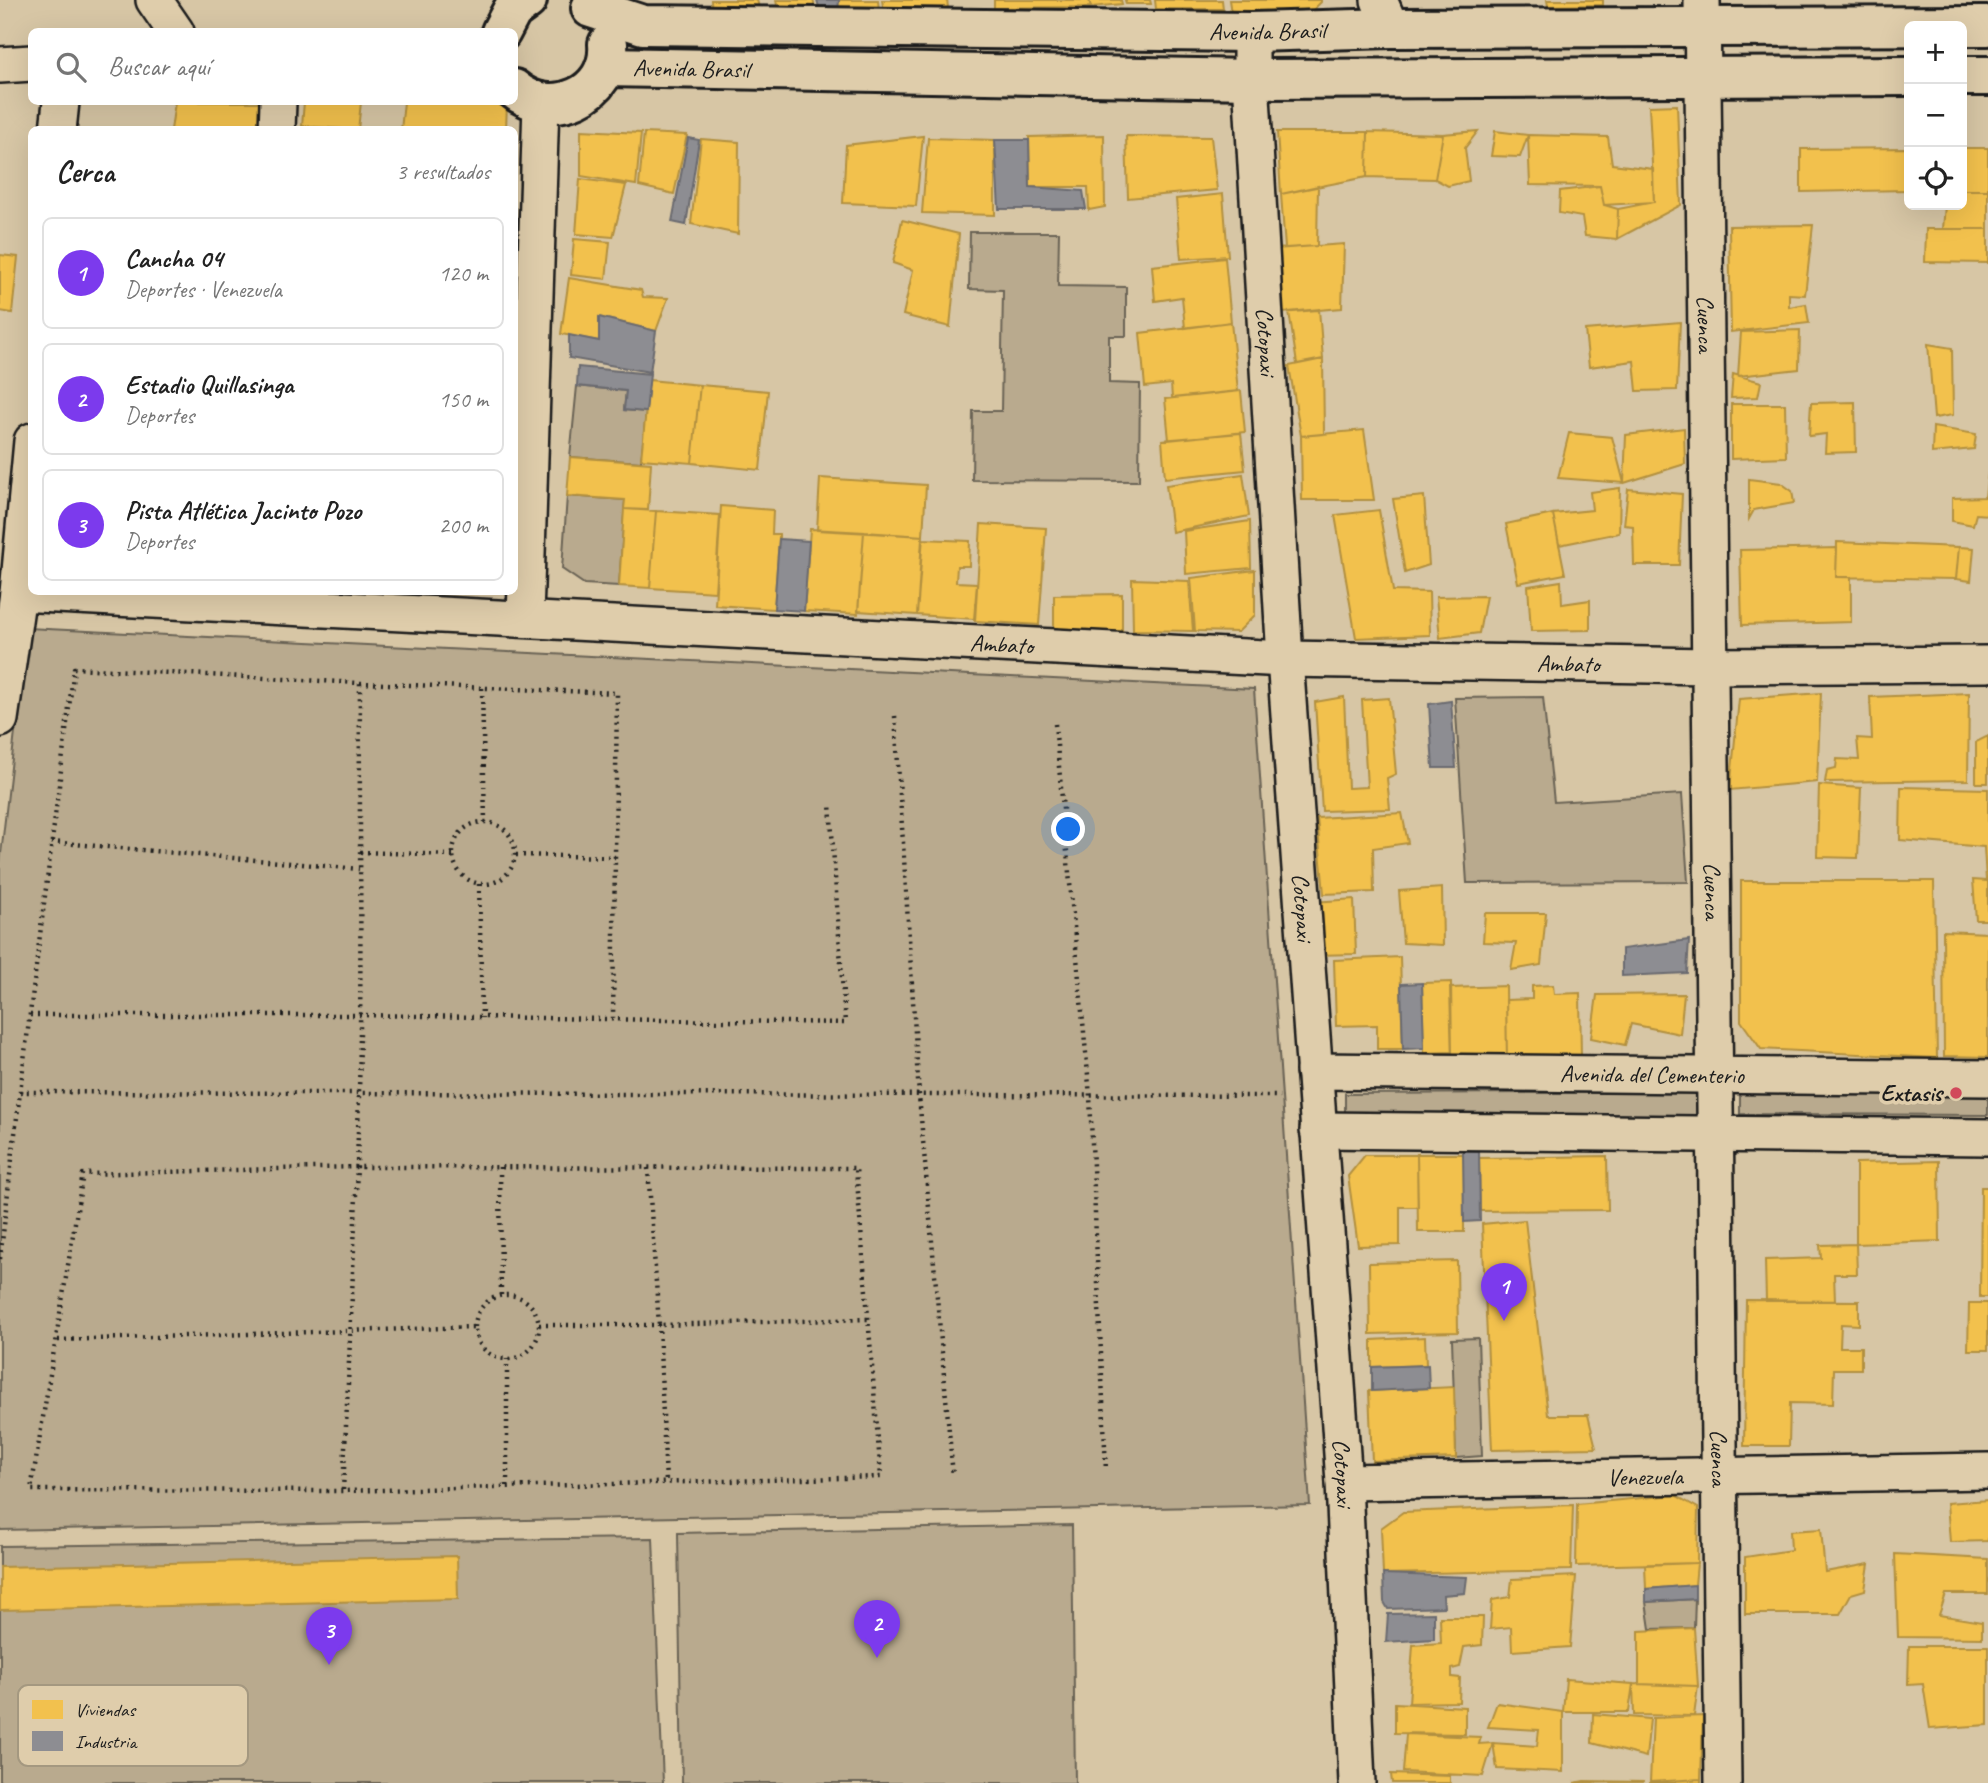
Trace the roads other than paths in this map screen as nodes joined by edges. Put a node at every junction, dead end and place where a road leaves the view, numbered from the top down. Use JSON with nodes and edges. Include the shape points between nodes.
{"nodes":[{"id":1,"x":154,"y":0,"type":"edge"},
{"id":2,"x":585,"y":4,"type":"edge"},
{"id":3,"x":1702,"y":13,"type":"edge"},
{"id":4,"x":1385,"y":14,"type":"edge"},
{"id":5,"x":1988,"y":26,"type":"edge"},
{"id":6,"x":173,"y":28,"type":"edge"},
{"id":7,"x":1251,"y":32,"type":"junction"},
{"id":8,"x":28,"y":63,"type":"edge"},
{"id":9,"x":0,"y":65,"type":"edge"},
{"id":10,"x":605,"y":67,"type":"junction"},
{"id":11,"x":1703,"y":75,"type":"junction"},
{"id":12,"x":1904,"y":76,"type":"edge"},
{"id":13,"x":1967,"y":76,"type":"edge"},
{"id":14,"x":1988,"y":76,"type":"edge"},
{"id":15,"x":1251,"y":79,"type":"junction"},
{"id":16,"x":528,"y":96,"type":"edge"},
{"id":17,"x":61,"y":105,"type":"edge"},
{"id":18,"x":278,"y":105,"type":"edge"},
{"id":19,"x":58,"y":126,"type":"edge"},
{"id":20,"x":277,"y":126,"type":"edge"},
{"id":21,"x":28,"y":484,"type":"edge"},
{"id":22,"x":18,"y":593,"type":"junction"},
{"id":23,"x":28,"y":593,"type":"edge"},
{"id":24,"x":59,"y":595,"type":"edge"},
{"id":25,"x":525,"y":618,"type":"junction"},
{"id":26,"x":1284,"y":659,"type":"junction"},
{"id":27,"x":1988,"y":664,"type":"edge"},
{"id":28,"x":1710,"y":666,"type":"junction"},
{"id":29,"x":0,"y":719,"type":"edge"},
{"id":30,"x":1715,"y":1075,"type":"junction"},
{"id":31,"x":1988,"y":1078,"type":"edge"},
{"id":32,"x":1315,"y":1084,"type":"junction"},
{"id":33,"x":1318,"y":1130,"type":"junction"},
{"id":34,"x":1716,"y":1134,"type":"junction"},
{"id":35,"x":1988,"y":1137,"type":"edge"},
{"id":36,"x":1988,"y":1471,"type":"edge"},
{"id":37,"x":1720,"y":1474,"type":"junction"},
{"id":38,"x":1344,"y":1482,"type":"junction"},
{"id":39,"x":1357,"y":1783,"type":"edge"},
{"id":40,"x":1723,"y":1783,"type":"edge"}],
"edges":[{"from":1,"to":6,"type":"street"},
{"from":2,"to":7,"type":"street","name":"Avenida Brasil","via":[[643,25]]},
{"from":2,"to":10,"type":"street","via":[[607,36]]},
{"from":3,"to":4,"type":"street","name":"Avenida Brasil"},
{"from":3,"to":5,"type":"street","name":"Avenida Brasil"},
{"from":3,"to":11,"type":"street","name":"Cuenca"},
{"from":4,"to":7,"type":"street","name":"Avenida Brasil"},
{"from":7,"to":15,"type":"street","name":"Cotopaxi"},
{"from":8,"to":9,"type":"street"},
{"from":10,"to":15,"type":"street","name":"Avenida Brasil"},
{"from":10,"to":16,"type":"street","via":[[587,93],[558,104]]},
{"from":11,"to":12,"type":"street","name":"Avenida Brasil"},
{"from":11,"to":15,"type":"street","name":"Avenida Brasil"},
{"from":11,"to":28,"type":"street","name":"Cuenca"},
{"from":13,"to":14,"type":"street"},
{"from":15,"to":26,"type":"street","name":"Cotopaxi"},
{"from":16,"to":25,"type":"street"},
{"from":17,"to":19,"type":"street"},
{"from":18,"to":20,"type":"street"},
{"from":21,"to":22,"type":"street"},
{"from":22,"to":23,"type":"street","name":"Ambato"},
{"from":22,"to":29,"type":"street"},
{"from":24,"to":25,"type":"street","name":"Ambato"},
{"from":25,"to":26,"type":"street","name":"Ambato"},
{"from":26,"to":28,"type":"street","name":"Ambato"},
{"from":26,"to":32,"type":"street","name":"Cotopaxi"},
{"from":27,"to":28,"type":"street","name":"Ambato"},
{"from":28,"to":30,"type":"street","name":"Cuenca"},
{"from":30,"to":31,"type":"street","name":"Avenida del Cementerio"},
{"from":30,"to":32,"type":"street","name":"Avenida del Cementerio"},
{"from":30,"to":34,"type":"street","name":"Cuenca"},
{"from":32,"to":33,"type":"street","name":"Cotopaxi"},
{"from":33,"to":34,"type":"street"},
{"from":33,"to":38,"type":"street","name":"Cotopaxi"},
{"from":34,"to":35,"type":"street"},
{"from":34,"to":37,"type":"street","name":"Cuenca"},
{"from":36,"to":37,"type":"street","name":"Venezuela"},
{"from":37,"to":38,"type":"street","name":"Venezuela"},
{"from":37,"to":40,"type":"street","name":"Cuenca"},
{"from":38,"to":39,"type":"street","name":"Cotopaxi"}]}
